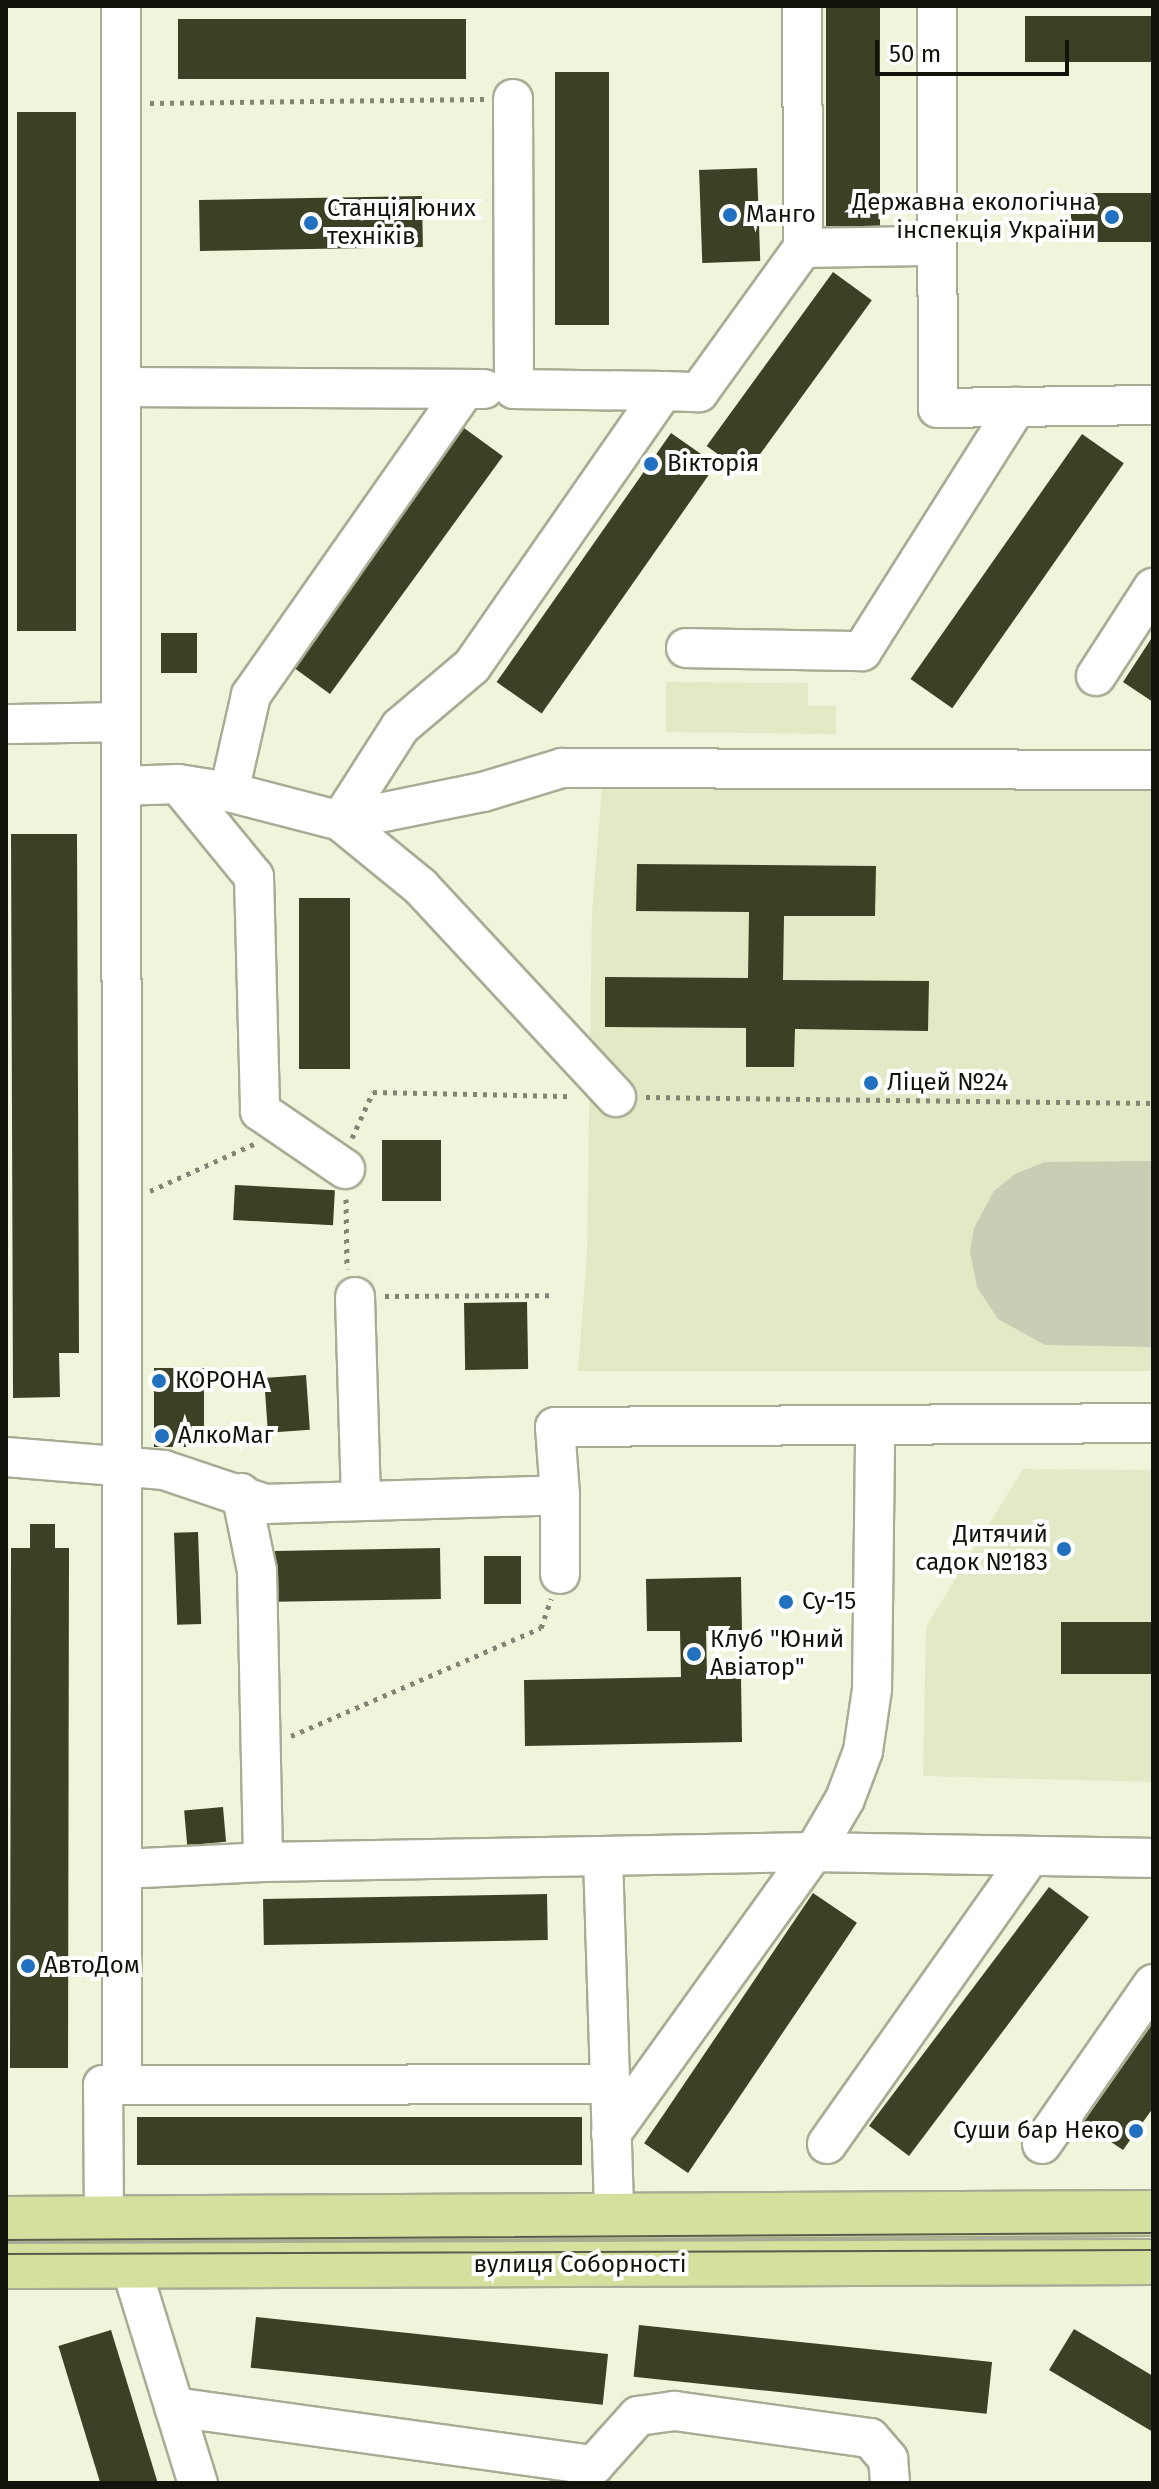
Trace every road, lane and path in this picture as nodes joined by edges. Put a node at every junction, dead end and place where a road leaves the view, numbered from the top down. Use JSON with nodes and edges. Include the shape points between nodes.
{"nodes":[{"id":1,"x":121,"y":6,"type":"edge"},
{"id":2,"x":802,"y":6,"type":"edge"},
{"id":3,"x":937,"y":6,"type":"edge"},
{"id":4,"x":513,"y":99,"type":"joint"},
{"id":5,"x":121,"y":103,"type":"junction"},
{"id":6,"x":936,"y":246,"type":"junction"},
{"id":7,"x":803,"y":248,"type":"junction"},
{"id":8,"x":121,"y":387,"type":"junction"},
{"id":9,"x":465,"y":389,"type":"junction"},
{"id":10,"x":514,"y":389,"type":"junction"},
{"id":11,"x":663,"y":391,"type":"junction"},
{"id":12,"x":1153,"y":405,"type":"edge"},
{"id":13,"x":1016,"y":407,"type":"junction"},
{"id":14,"x":1153,"y":588,"type":"edge"},
{"id":15,"x":686,"y":648,"type":"dead end"},
{"id":16,"x":1096,"y":676,"type":"dead end"},
{"id":17,"x":121,"y":722,"type":"junction"},
{"id":18,"x":6,"y":724,"type":"edge"},
{"id":19,"x":1153,"y":770,"type":"edge"},
{"id":20,"x":178,"y":784,"type":"junction"},
{"id":21,"x":121,"y":786,"type":"junction"},
{"id":22,"x":229,"y":792,"type":"junction"},
{"id":23,"x":340,"y":821,"type":"junction"},
{"id":24,"x":616,"y":1097,"type":"junction"},
{"id":25,"x":1153,"y":1103,"type":"edge"},
{"id":26,"x":289,"y":1131,"type":"junction"},
{"id":27,"x":346,"y":1161,"type":"junction"},
{"id":28,"x":122,"y":1207,"type":"junction"},
{"id":29,"x":552,"y":1295,"type":"dead end"},
{"id":30,"x":355,"y":1297,"type":"junction"},
{"id":31,"x":1153,"y":1423,"type":"edge"},
{"id":32,"x":875,"y":1427,"type":"junction"},
{"id":33,"x":6,"y":1457,"type":"edge"},
{"id":34,"x":122,"y":1467,"type":"junction"},
{"id":35,"x":241,"y":1493,"type":"junction"},
{"id":36,"x":560,"y":1495,"type":"junction"},
{"id":37,"x":361,"y":1501,"type":"junction"},
{"id":38,"x":560,"y":1574,"type":"joint"},
{"id":39,"x":261,"y":1749,"type":"junction"},
{"id":40,"x":814,"y":1852,"type":"junction"},
{"id":41,"x":1030,"y":1856,"type":"junction"},
{"id":42,"x":603,"y":1857,"type":"junction"},
{"id":43,"x":1153,"y":1858,"type":"edge"},
{"id":44,"x":263,"y":1862,"type":"junction"},
{"id":45,"x":122,"y":1869,"type":"junction"},
{"id":46,"x":1153,"y":1984,"type":"edge"},
{"id":47,"x":610,"y":2084,"type":"junction"},
{"id":48,"x":122,"y":2085,"type":"junction"},
{"id":49,"x":611,"y":2134,"type":"junction"},
{"id":50,"x":827,"y":2144,"type":"dead end"},
{"id":51,"x":1042,"y":2144,"type":"dead end"},
{"id":52,"x":1153,"y":2213,"type":"edge"},
{"id":53,"x":614,"y":2216,"type":"junction"},
{"id":54,"x":104,"y":2218,"type":"junction"},
{"id":55,"x":6,"y":2219,"type":"edge"},
{"id":56,"x":1153,"y":2262,"type":"edge"},
{"id":57,"x":130,"y":2264,"type":"junction"},
{"id":58,"x":6,"y":2266,"type":"edge"},
{"id":59,"x":174,"y":2407,"type":"junction"},
{"id":60,"x":198,"y":2483,"type":"edge"},
{"id":61,"x":890,"y":2483,"type":"edge"}],
"edges":[{"from":1,"to":5,"type":"lane"},
{"from":2,"to":7,"type":"lane"},
{"from":3,"to":6,"type":"lane"},
{"from":4,"to":5,"type":"path"},
{"from":4,"to":10,"type":"lane"},
{"from":5,"to":8,"type":"lane"},
{"from":6,"to":7,"type":"lane"},
{"from":6,"to":13,"type":"lane","via":[[938,408]]},
{"from":7,"to":11,"type":"lane","via":[[699,392]]},
{"from":8,"to":9,"type":"lane"},
{"from":8,"to":17,"type":"lane"},
{"from":9,"to":10,"type":"lane"},
{"from":9,"to":22,"type":"lane","via":[[251,695]]},
{"from":10,"to":11,"type":"lane"},
{"from":11,"to":23,"type":"lane","via":[[472,666],[400,727]]},
{"from":12,"to":13,"type":"lane"},
{"from":13,"to":15,"type":"lane","via":[[862,651]]},
{"from":14,"to":16,"type":"lane"},
{"from":17,"to":18,"type":"lane"},
{"from":17,"to":21,"type":"lane"},
{"from":19,"to":23,"type":"lane","via":[[562,768],[483,792]]},
{"from":20,"to":21,"type":"lane"},
{"from":20,"to":22,"type":"lane"},
{"from":20,"to":26,"type":"lane","via":[[254,877],[260,1111]]},
{"from":21,"to":28,"type":"lane"},
{"from":22,"to":23,"type":"lane"},
{"from":23,"to":24,"type":"lane","via":[[421,887]]},
{"from":24,"to":25,"type":"path"},
{"from":24,"to":27,"type":"path","via":[[373,1092]]},
{"from":26,"to":27,"type":"lane"},
{"from":26,"to":28,"type":"path","via":[[182,1174]]},
{"from":27,"to":30,"type":"path","via":[[347,1274]]},
{"from":28,"to":34,"type":"lane"},
{"from":29,"to":30,"type":"path"},
{"from":30,"to":37,"type":"lane"},
{"from":31,"to":32,"type":"lane"},
{"from":32,"to":36,"type":"lane","via":[[555,1427]]},
{"from":32,"to":40,"type":"lane","via":[[872,1689],[863,1751],[845,1799]]},
{"from":33,"to":34,"type":"lane"},
{"from":34,"to":35,"type":"lane","via":[[164,1470]]},
{"from":34,"to":45,"type":"lane"},
{"from":35,"to":37,"type":"lane","via":[[265,1504]]},
{"from":35,"to":39,"type":"lane","via":[[257,1571]]},
{"from":36,"to":37,"type":"lane"},
{"from":36,"to":38,"type":"lane"},
{"from":38,"to":39,"type":"path","via":[[541,1628]]},
{"from":39,"to":44,"type":"lane"},
{"from":40,"to":41,"type":"lane"},
{"from":40,"to":42,"type":"lane"},
{"from":40,"to":49,"type":"lane"},
{"from":41,"to":43,"type":"lane"},
{"from":41,"to":50,"type":"lane"},
{"from":42,"to":44,"type":"lane"},
{"from":42,"to":47,"type":"lane"},
{"from":44,"to":45,"type":"lane"},
{"from":45,"to":48,"type":"lane"},
{"from":46,"to":51,"type":"lane"},
{"from":47,"to":48,"type":"lane"},
{"from":47,"to":49,"type":"lane"},
{"from":48,"to":54,"type":"lane","via":[[103,2085]]},
{"from":49,"to":53,"type":"lane"},
{"from":52,"to":53,"type":"main road","name":"вулиця Соборності"},
{"from":53,"to":54,"type":"main road","name":"вулиця Соборності"},
{"from":54,"to":55,"type":"main road","name":"вулиця Соборності"},
{"from":56,"to":57,"type":"main road","name":"вулиця Соборності"},
{"from":57,"to":58,"type":"main road","name":"вулиця Соборності"},
{"from":57,"to":59,"type":"lane"},
{"from":59,"to":60,"type":"lane"},
{"from":59,"to":61,"type":"lane","via":[[594,2465],[638,2416],[675,2411],[870,2438],[888,2459]]}]}
